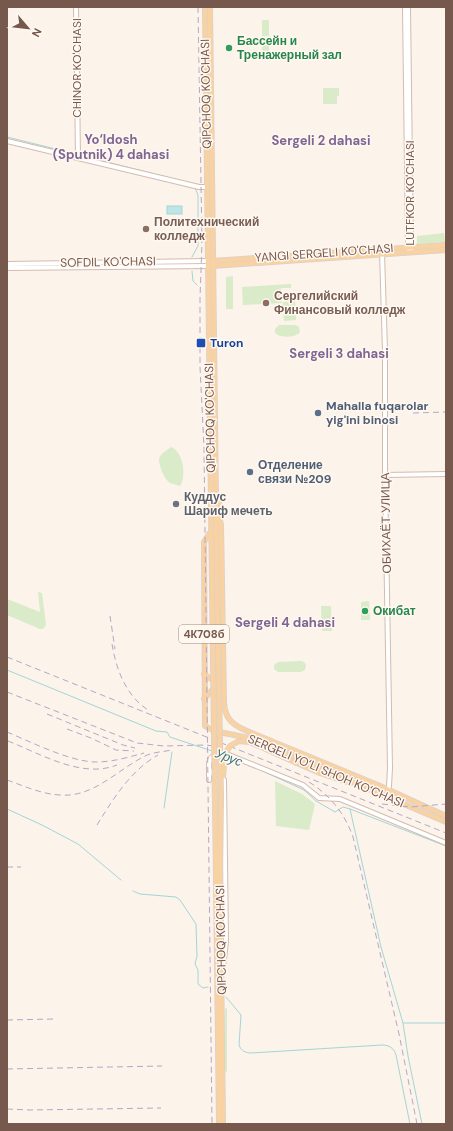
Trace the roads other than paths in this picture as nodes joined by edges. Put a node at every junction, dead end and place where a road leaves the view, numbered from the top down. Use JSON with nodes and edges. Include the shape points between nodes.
{"nodes":[{"id":1,"x":76,"y":7,"type":"edge"},
{"id":2,"x":205,"y":7,"type":"edge"},
{"id":3,"x":210,"y":7,"type":"edge"},
{"id":4,"x":405,"y":7,"type":"edge"},
{"id":5,"x":408,"y":7,"type":"edge"},
{"id":6,"x":208,"y":52,"type":"junction"},
{"id":7,"x":7,"y":141,"type":"edge"},
{"id":8,"x":78,"y":156,"type":"junction"},
{"id":9,"x":207,"y":187,"type":"junction"},
{"id":10,"x":210,"y":197,"type":"junction"},
{"id":11,"x":446,"y":245,"type":"edge"},
{"id":12,"x":410,"y":249,"type":"junction"},
{"id":13,"x":446,"y":250,"type":"edge"},
{"id":14,"x":382,"y":252,"type":"junction"},
{"id":15,"x":196,"y":261,"type":"junction"},
{"id":16,"x":211,"y":263,"type":"junction"},
{"id":17,"x":112,"y":265,"type":"junction"},
{"id":18,"x":7,"y":266,"type":"edge"},
{"id":19,"x":196,"y":266,"type":"junction"},
{"id":20,"x":212,"y":326,"type":"junction"},
{"id":21,"x":446,"y":474,"type":"edge"},
{"id":22,"x":385,"y":475,"type":"junction"},
{"id":23,"x":218,"y":497,"type":"junction"},
{"id":24,"x":218,"y":507,"type":"junction"},
{"id":25,"x":216,"y":515,"type":"junction"},
{"id":26,"x":211,"y":531,"type":"junction"},
{"id":27,"x":214,"y":587,"type":"junction"},
{"id":28,"x":224,"y":673,"type":"junction"},
{"id":29,"x":204,"y":674,"type":"junction"},
{"id":30,"x":224,"y":695,"type":"junction"},
{"id":31,"x":204,"y":699,"type":"junction"},
{"id":32,"x":227,"y":718,"type":"joint"},
{"id":33,"x":209,"y":769,"type":"junction"},
{"id":34,"x":219,"y":774,"type":"junction"},
{"id":35,"x":361,"y":786,"type":"junction"},
{"id":36,"x":389,"y":790,"type":"junction"},
{"id":37,"x":220,"y":797,"type":"junction"},
{"id":38,"x":387,"y":797,"type":"junction"},
{"id":39,"x":446,"y":816,"type":"edge"},
{"id":40,"x":446,"y":822,"type":"edge"},
{"id":41,"x":446,"y":843,"type":"edge"},
{"id":42,"x":218,"y":878,"type":"junction"},
{"id":43,"x":222,"y":976,"type":"junction"},
{"id":44,"x":219,"y":1006,"type":"junction"},
{"id":45,"x":219,"y":1124,"type":"edge"},
{"id":46,"x":223,"y":1124,"type":"edge"}],
"edges":[{"from":1,"to":8,"type":"street","name":"CHINOR KO'CHASI"},
{"from":2,"to":6,"type":"main road","name":"QIPCHOQ KO'CHASI"},
{"from":3,"to":6,"type":"main road","name":"QIPCHOQ KO'CHASI"},
{"from":4,"to":12,"type":"street","name":"LUTFKOR KO'CHASI"},
{"from":5,"to":12,"type":"street","name":"LUTFKOR KO'CHASI"},
{"from":6,"to":9,"type":"main road","name":"QIPCHOQ KO'CHASI"},
{"from":6,"to":10,"type":"main road","name":"QIPCHOQ KO'CHASI"},
{"from":7,"to":8,"type":"street"},
{"from":8,"to":9,"type":"street"},
{"from":9,"to":10,"type":"main road","name":"QIPCHOQ KO'CHASI"},
{"from":10,"to":16,"type":"main road","name":"QIPCHOQ KO'CHASI"},
{"from":11,"to":12,"type":"main road","name":"YANGI SERGELI KO'CHASI"},
{"from":12,"to":13,"type":"main road","name":"YANGI SERGELI KO'CHASI"},
{"from":12,"to":14,"type":"main road","name":"YANGI SERGELI KO'CHASI"},
{"from":14,"to":16,"type":"main road","name":"YANGI SERGELI KO'CHASI"},
{"from":14,"to":22,"type":"street","name":"ОБИХАЁТ УЛИЦА"},
{"from":15,"to":16,"type":"street","name":"SOFDIL KO'CHASI"},
{"from":15,"to":17,"type":"street","name":"SOFDIL KO'CHASI"},
{"from":15,"to":19,"type":"street"},
{"from":16,"to":19,"type":"street","name":"SOFDIL KO'CHASI"},
{"from":16,"to":20,"type":"main road","name":"QIPCHOQ KO'CHASI"},
{"from":17,"to":18,"type":"street","name":"SOFDIL KO'CHASI"},
{"from":17,"to":19,"type":"street","name":"SOFDIL KO'CHASI"},
{"from":20,"to":23,"type":"main road","name":"QIPCHOQ KO'CHASI","via":[[217,396]]},
{"from":20,"to":26,"type":"main road","name":"QIPCHOQ KO'CHASI"},
{"from":21,"to":22,"type":"street"},
{"from":22,"to":36,"type":"street","name":"ОБИХАЁТ УЛИЦА"},
{"from":23,"to":24,"type":"main road","name":"QIPCHOQ KO'CHASI"},
{"from":23,"to":25,"type":"main road","name":"QIPCHOQ KO'CHASI"},
{"from":24,"to":25,"type":"main road"},
{"from":24,"to":28,"type":"main road","name":"QIPCHOQ KO'CHASI","via":[[221,525]]},
{"from":25,"to":27,"type":"main road","name":"QIPCHOQ KO'CHASI"},
{"from":26,"to":27,"type":"main road","name":"QIPCHOQ KO'CHASI"},
{"from":26,"to":29,"type":"main road","number":"4К708б","via":[[204,542]]},
{"from":27,"to":37,"type":"main road","name":"QIPCHOQ KO'CHASI","bridge":true},
{"from":27,"to":42,"type":"main road","name":"QIPCHOQ KO'CHASI","bridge":true},
{"from":28,"to":29,"type":"main road","via":[[215,681]]},
{"from":28,"to":30,"type":"main road","name":"QIPCHOQ KO'CHASI"},
{"from":29,"to":31,"type":"main road","number":"4К708б"},
{"from":30,"to":31,"type":"main road","via":[[219,689],[214,688]]},
{"from":30,"to":32,"type":"main road","name":"QIPCHOQ KO'CHASI"},
{"from":31,"to":35,"type":"main road","name":"SERGELI YO‘LI SHOH KO‘CHASI","number":"4К708б","via":[[205,726],[210,730],[249,738]]},
{"from":32,"to":36,"type":"main road","name":"SERGELI YO‘LI SHOH KO‘CHASI","via":[[247,731]]},
{"from":33,"to":34,"type":"street","via":[[213,774]]},
{"from":33,"to":34,"type":"street","via":[[209,780],[212,775]]},
{"from":33,"to":41,"type":"street","via":[[212,757],[227,755],[303,785],[318,798],[340,799]]},
{"from":34,"to":43,"type":"street","via":[[224,780],[225,836],[226,942]]},
{"from":35,"to":37,"type":"main road","bridge":true,"via":[[333,778],[243,741],[235,742],[224,756]]},
{"from":35,"to":38,"type":"main road","name":"SERGELI YO‘LI SHOH KO‘CHASI"},
{"from":36,"to":38,"type":"street","name":"ОБИХАЁТ УЛИЦА"},
{"from":36,"to":39,"type":"main road","name":"SERGELI YO‘LI SHOH KO‘CHASI"},
{"from":37,"to":42,"type":"main road","name":"QIPCHOQ KO'CHASI","bridge":true},
{"from":38,"to":40,"type":"main road","name":"SERGELI YO‘LI SHOH KO‘CHASI"},
{"from":42,"to":43,"type":"main road","name":"QIPCHOQ KO'CHASI"},
{"from":42,"to":44,"type":"main road","name":"QIPCHOQ KO'CHASI"},
{"from":43,"to":44,"type":"main road","name":"QIPCHOQ KO'CHASI"},
{"from":44,"to":45,"type":"main road","name":"QIPCHOQ KO'CHASI"},
{"from":44,"to":46,"type":"main road","name":"QIPCHOQ KO'CHASI"}]}
